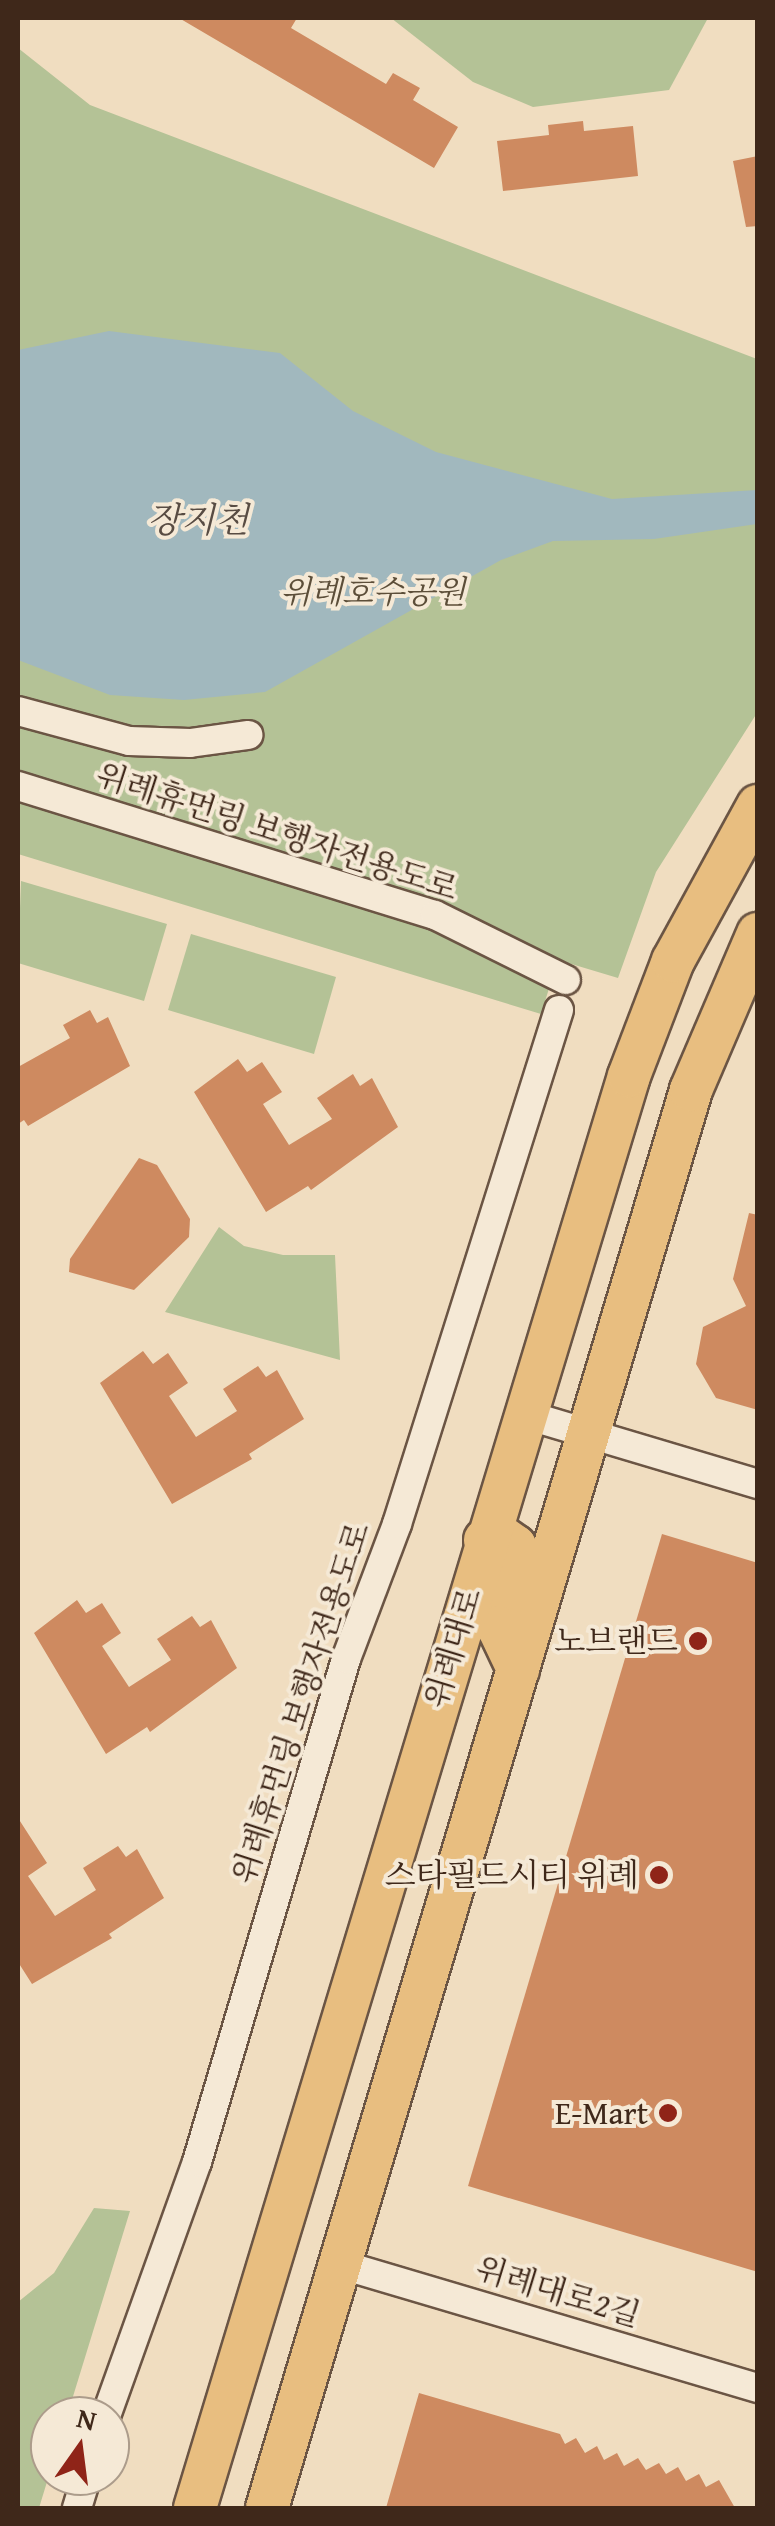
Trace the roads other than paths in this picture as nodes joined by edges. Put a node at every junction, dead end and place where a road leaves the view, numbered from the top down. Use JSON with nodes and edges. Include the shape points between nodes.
{"nodes":[{"id":1,"x":18,"y":711,"type":"edge"},
{"id":2,"x":248,"y":735,"type":"dead end"},
{"id":3,"x":18,"y":786,"type":"edge"},
{"id":4,"x":758,"y":806,"type":"edge"},
{"id":5,"x":758,"y":934,"type":"edge"},
{"id":6,"x":566,"y":980,"type":"dead end"},
{"id":7,"x":559,"y":1010,"type":"dead end"},
{"id":8,"x":523,"y":1414,"type":"junction"},
{"id":9,"x":588,"y":1433,"type":"junction"},
{"id":10,"x":758,"y":1484,"type":"edge"},
{"id":11,"x":485,"y":1540,"type":"junction"},
{"id":12,"x":518,"y":1668,"type":"junction"},
{"id":13,"x":339,"y":2264,"type":"junction"},
{"id":14,"x":758,"y":2388,"type":"edge"},
{"id":15,"x":113,"y":2396,"type":"edge"},
{"id":16,"x":195,"y":2508,"type":"edge"},
{"id":17,"x":267,"y":2508,"type":"edge"}],
"edges":[{"from":1,"to":2,"type":"street","name":"위례휴먼링 보행자전용도로","via":[[129,742]]},
{"from":3,"to":6,"type":"street","name":"위례휴먼링 보행자전용도로","via":[[435,915]]},
{"from":4,"to":8,"type":"main road","name":"위례대로","via":[[673,961],[629,1076]]},
{"from":5,"to":9,"type":"main road","name":"위례대로","via":[[691,1090]]},
{"from":7,"to":15,"type":"street","name":"위례휴먼링 보행자전용도로","via":[[397,1524],[346,1659],[197,2162]]},
{"from":8,"to":9,"type":"street"},
{"from":8,"to":11,"type":"main road","name":"위례대로"},
{"from":9,"to":10,"type":"street"},
{"from":9,"to":12,"type":"main road","name":"위례대로"},
{"from":11,"to":12,"type":"main road","via":[[502,1537],[515,1546],[498,1627]]},
{"from":11,"to":16,"type":"main road","name":"위례대로"},
{"from":12,"to":13,"type":"main road","name":"위례대로"},
{"from":13,"to":14,"type":"street","name":"위례대로2길"},
{"from":13,"to":17,"type":"main road","name":"위례대로"}]}
